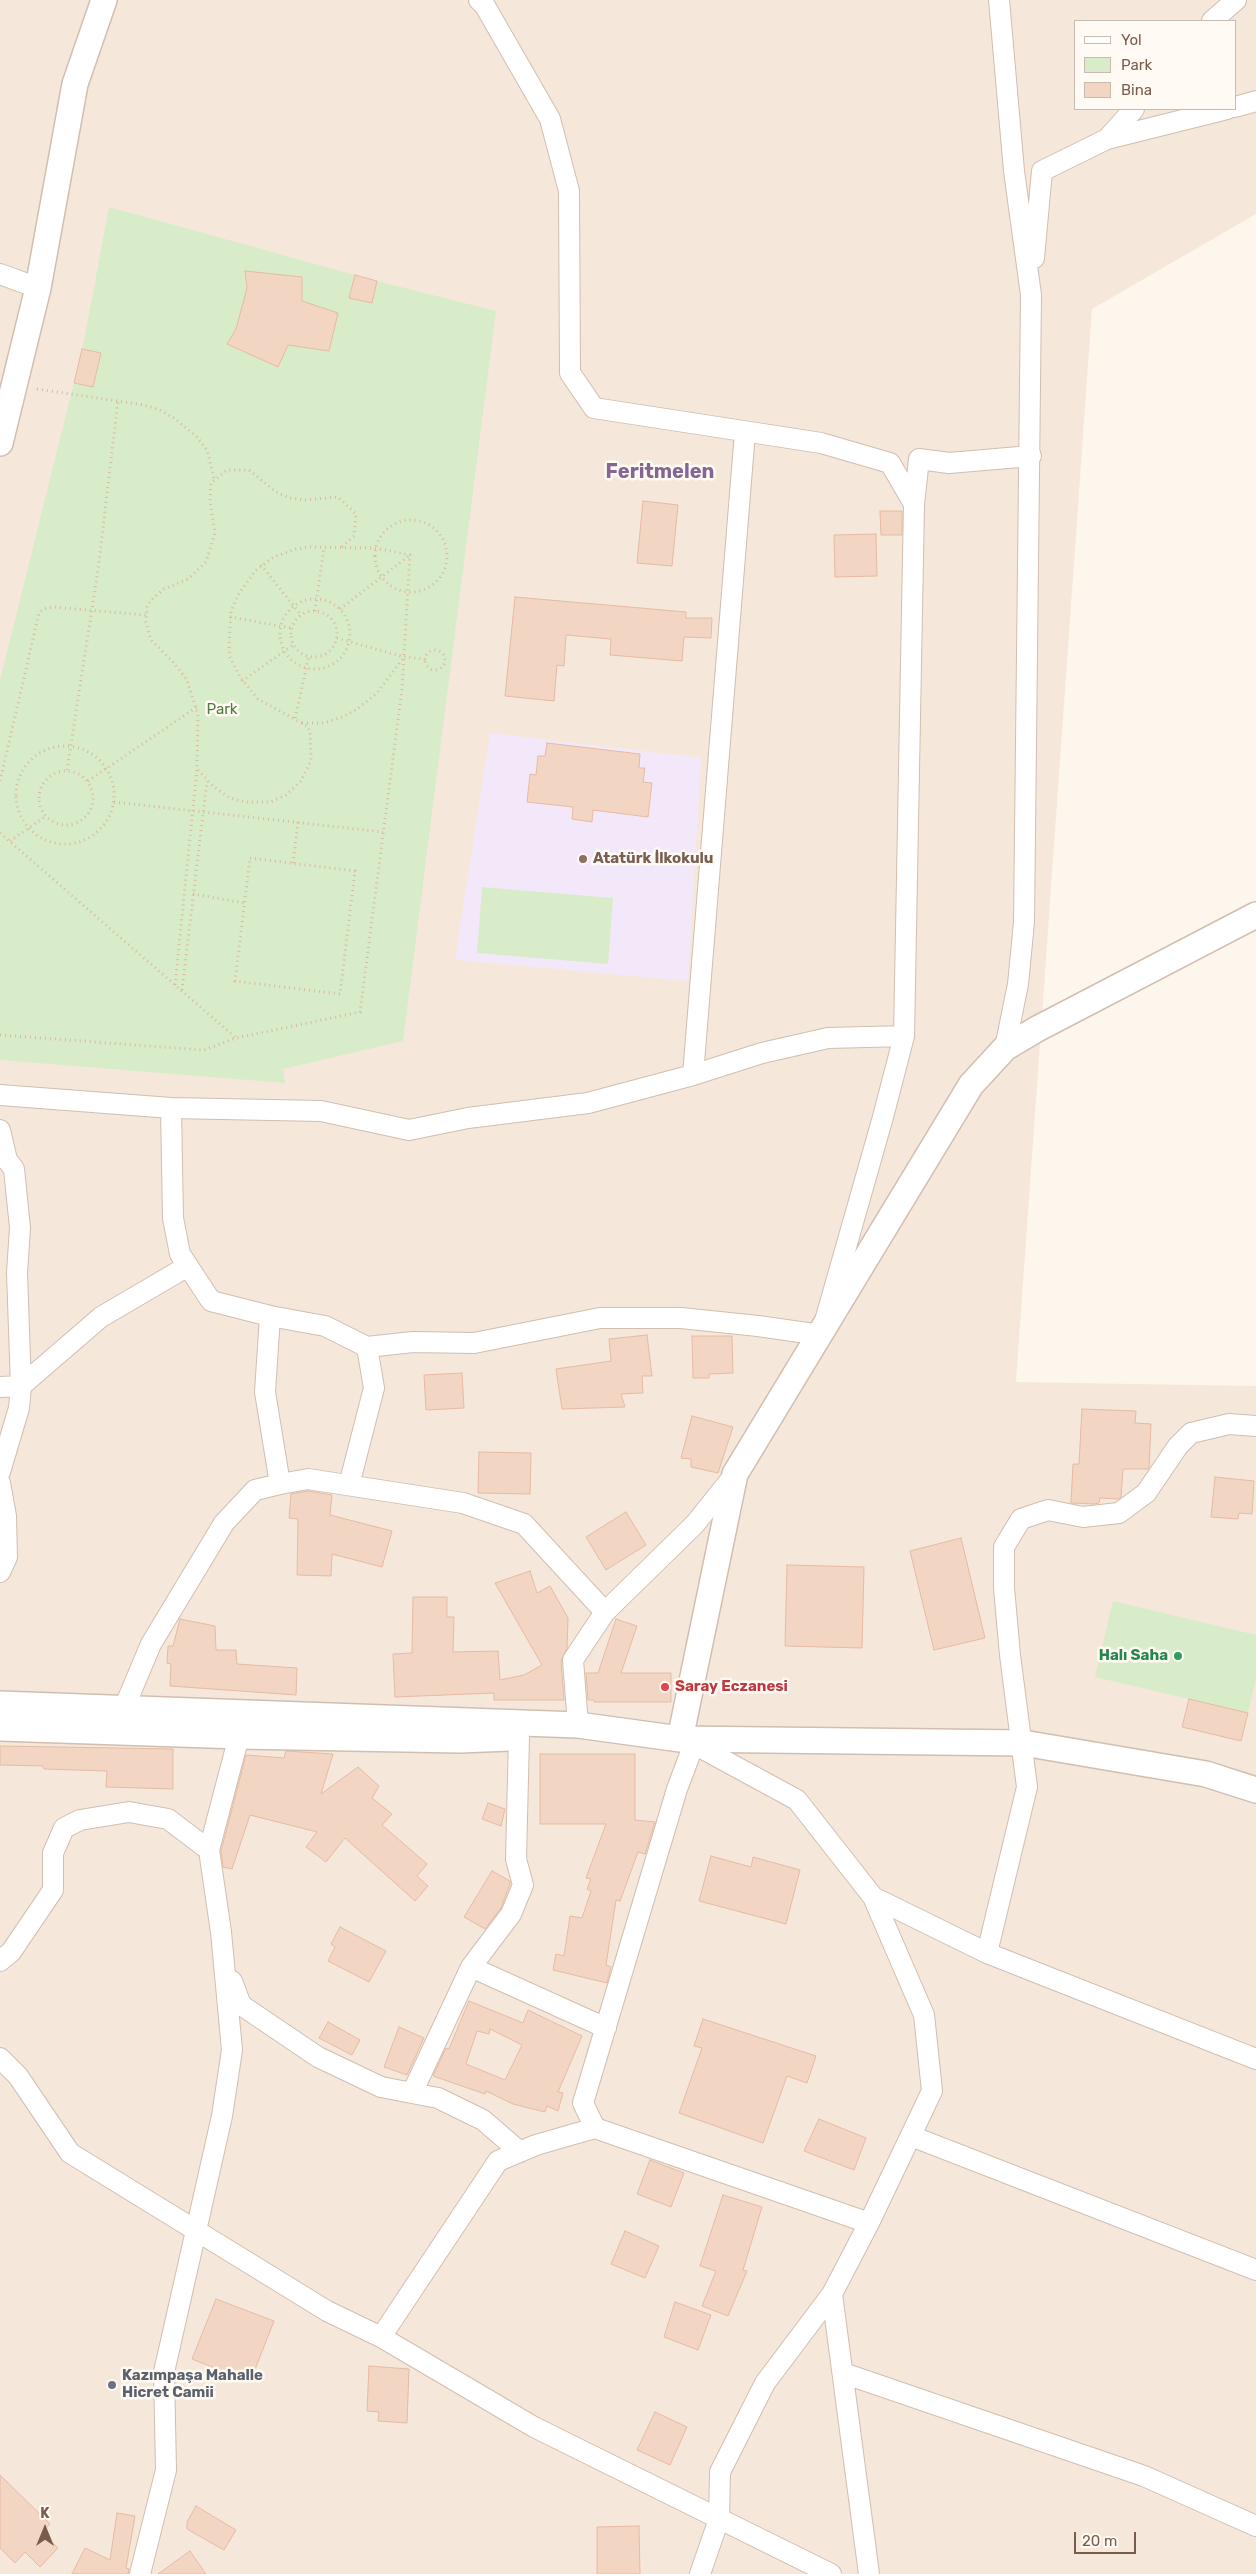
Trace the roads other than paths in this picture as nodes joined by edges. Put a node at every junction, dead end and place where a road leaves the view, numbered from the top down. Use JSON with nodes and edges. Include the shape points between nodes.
{"nodes":[{"id":1,"x":104,"y":0,"type":"edge"},
{"id":2,"x":479,"y":0,"type":"edge"},
{"id":3,"x":999,"y":0,"type":"edge"},
{"id":4,"x":1236,"y":0,"type":"edge"},
{"id":5,"x":1213,"y":20,"type":"edge"},
{"id":6,"x":1256,"y":101,"type":"edge"},
{"id":7,"x":1236,"y":107,"type":"edge"},
{"id":8,"x":1133,"y":110,"type":"edge"},
{"id":9,"x":1223,"y":110,"type":"edge"},
{"id":10,"x":1107,"y":139,"type":"junction"},
{"id":11,"x":0,"y":274,"type":"edge"},
{"id":12,"x":38,"y":288,"type":"junction"},
{"id":13,"x":1031,"y":295,"type":"junction"},
{"id":14,"x":8,"y":398,"type":"edge"},
{"id":15,"x":745,"y":432,"type":"junction"},
{"id":16,"x":0,"y":443,"type":"edge"},
{"id":17,"x":1031,"y":456,"type":"junction"},
{"id":18,"x":914,"y":504,"type":"junction"},
{"id":19,"x":1256,"y":915,"type":"edge"},
{"id":20,"x":904,"y":1036,"type":"junction"},
{"id":21,"x":1005,"y":1048,"type":"junction"},
{"id":22,"x":693,"y":1075,"type":"junction"},
{"id":23,"x":0,"y":1095,"type":"edge"},
{"id":24,"x":171,"y":1108,"type":"junction"},
{"id":25,"x":0,"y":1130,"type":"edge"},
{"id":26,"x":188,"y":1266,"type":"junction"},
{"id":27,"x":270,"y":1316,"type":"junction"},
{"id":28,"x":820,"y":1336,"type":"junction"},
{"id":29,"x":367,"y":1347,"type":"junction"},
{"id":30,"x":21,"y":1386,"type":"junction"},
{"id":31,"x":0,"y":1387,"type":"edge"},
{"id":32,"x":1256,"y":1426,"type":"edge"},
{"id":33,"x":0,"y":1472,"type":"edge"},
{"id":34,"x":735,"y":1474,"type":"junction"},
{"id":35,"x":0,"y":1483,"type":"edge"},
{"id":36,"x":280,"y":1484,"type":"junction"},
{"id":37,"x":349,"y":1485,"type":"junction"},
{"id":38,"x":0,"y":1572,"type":"edge"},
{"id":39,"x":604,"y":1612,"type":"junction"},
{"id":40,"x":0,"y":1704,"type":"edge"},
{"id":41,"x":124,"y":1708,"type":"junction"},
{"id":42,"x":578,"y":1725,"type":"junction"},
{"id":43,"x":0,"y":1728,"type":"edge"},
{"id":44,"x":239,"y":1736,"type":"junction"},
{"id":45,"x":519,"y":1737,"type":"junction"},
{"id":46,"x":687,"y":1741,"type":"junction"},
{"id":47,"x":1023,"y":1743,"type":"junction"},
{"id":48,"x":1256,"y":1790,"type":"edge"},
{"id":49,"x":209,"y":1850,"type":"junction"},
{"id":50,"x":874,"y":1897,"type":"junction"},
{"id":51,"x":987,"y":1953,"type":"junction"},
{"id":52,"x":223,"y":1954,"type":"junction"},
{"id":53,"x":0,"y":1961,"type":"edge"},
{"id":54,"x":471,"y":1967,"type":"junction"},
{"id":55,"x":606,"y":2028,"type":"junction"},
{"id":56,"x":0,"y":2058,"type":"edge"},
{"id":57,"x":1256,"y":2059,"type":"edge"},
{"id":58,"x":412,"y":2093,"type":"junction"},
{"id":59,"x":595,"y":2128,"type":"junction"},
{"id":60,"x":911,"y":2136,"type":"junction"},
{"id":61,"x":520,"y":2152,"type":"junction"},
{"id":62,"x":869,"y":2223,"type":"junction"},
{"id":63,"x":196,"y":2229,"type":"junction"},
{"id":64,"x":1256,"y":2270,"type":"edge"},
{"id":65,"x":832,"y":2294,"type":"junction"},
{"id":66,"x":381,"y":2337,"type":"junction"},
{"id":67,"x":843,"y":2373,"type":"junction"},
{"id":68,"x":719,"y":2519,"type":"junction"},
{"id":69,"x":1256,"y":2526,"type":"edge"},
{"id":70,"x":140,"y":2574,"type":"edge"},
{"id":71,"x":700,"y":2574,"type":"edge"},
{"id":72,"x":831,"y":2574,"type":"edge"},
{"id":73,"x":869,"y":2574,"type":"edge"}],
"edges":[{"from":1,"to":12,"type":"street","via":[[75,84]]},
{"from":2,"to":15,"type":"street","via":[[550,119],[569,191],[570,373],[594,408]]},
{"from":3,"to":13,"type":"street","via":[[1014,171]]},
{"from":4,"to":5,"type":"street"},
{"from":6,"to":7,"type":"street"},
{"from":8,"to":10,"type":"street"},
{"from":9,"to":10,"type":"street"},
{"from":10,"to":13,"type":"street","via":[[1042,171]]},
{"from":11,"to":12,"type":"street"},
{"from":12,"to":14,"type":"street"},
{"from":13,"to":17,"type":"street"},
{"from":14,"to":16,"type":"street"},
{"from":15,"to":18,"type":"street","via":[[820,443],[890,463]]},
{"from":15,"to":22,"type":"street"},
{"from":17,"to":18,"type":"street","via":[[949,463],[919,460]]},
{"from":17,"to":21,"type":"street","via":[[1024,922],[1018,984]]},
{"from":18,"to":20,"type":"street"},
{"from":19,"to":21,"type":"street","via":[[1037,1028]]},
{"from":20,"to":22,"type":"street","via":[[828,1038],[762,1053]]},
{"from":20,"to":28,"type":"street"},
{"from":21,"to":28,"type":"street","via":[[971,1085]]},
{"from":22,"to":24,"type":"street","via":[[588,1103],[468,1118],[409,1130],[321,1112]]},
{"from":23,"to":24,"type":"street"},
{"from":24,"to":26,"type":"street","via":[[173,1218],[180,1254]]},
{"from":25,"to":30,"type":"street","via":[[7,1160],[14,1168],[20,1228],[17,1273]]},
{"from":26,"to":27,"type":"street","via":[[211,1301]]},
{"from":26,"to":30,"type":"street","via":[[101,1316]]},
{"from":27,"to":29,"type":"street","via":[[325,1326]]},
{"from":27,"to":36,"type":"street","via":[[265,1392]]},
{"from":28,"to":29,"type":"street","via":[[680,1318],[600,1318],[474,1343],[413,1342]]},
{"from":28,"to":34,"type":"street"},
{"from":29,"to":37,"type":"street","via":[[374,1388]]},
{"from":30,"to":31,"type":"street"},
{"from":30,"to":33,"type":"street","via":[[19,1408]]},
{"from":32,"to":47,"type":"street","via":[[1229,1424],[1191,1433],[1178,1446],[1146,1493],[1119,1513],[1083,1517],[1048,1510],[1021,1519],[1004,1547],[1004,1588]]},
{"from":34,"to":39,"type":"street","via":[[694,1524]]},
{"from":34,"to":46,"type":"street"},
{"from":35,"to":38,"type":"street","via":[[6,1516],[7,1557]]},
{"from":36,"to":37,"type":"street","via":[[308,1479]]},
{"from":36,"to":41,"type":"street","via":[[255,1490],[224,1523],[151,1644]]},
{"from":37,"to":39,"type":"street","via":[[463,1503],[524,1524]]},
{"from":39,"to":42,"type":"street","via":[[573,1660]]},
{"from":40,"to":41,"type":"street"},
{"from":41,"to":42,"type":"street"},
{"from":42,"to":45,"type":"street"},
{"from":42,"to":46,"type":"street"},
{"from":43,"to":44,"type":"street"},
{"from":44,"to":45,"type":"street","via":[[460,1740]]},
{"from":44,"to":49,"type":"street"},
{"from":45,"to":54,"type":"street","via":[[516,1859],[523,1885],[511,1914]]},
{"from":46,"to":47,"type":"street"},
{"from":46,"to":50,"type":"street","via":[[797,1800]]},
{"from":46,"to":55,"type":"street","via":[[677,1789]]},
{"from":47,"to":48,"type":"street","via":[[1206,1774]]},
{"from":47,"to":51,"type":"street","via":[[1027,1787]]},
{"from":49,"to":52,"type":"street"},
{"from":49,"to":53,"type":"street","via":[[168,1819],[129,1812],[80,1820],[64,1828],[53,1853],[53,1890],[11,1952]]},
{"from":50,"to":51,"type":"street"},
{"from":50,"to":60,"type":"street","via":[[924,2015],[932,2091]]},
{"from":51,"to":57,"type":"street"},
{"from":52,"to":58,"type":"street","via":[[241,2005],[318,2057],[381,2086]]},
{"from":52,"to":63,"type":"street","via":[[232,2050],[222,2116]]},
{"from":54,"to":55,"type":"street"},
{"from":54,"to":58,"type":"street"},
{"from":55,"to":59,"type":"street","via":[[583,2103]]},
{"from":56,"to":63,"type":"street","via":[[18,2076],[70,2153]]},
{"from":58,"to":61,"type":"street","via":[[438,2098],[483,2120]]},
{"from":59,"to":61,"type":"street"},
{"from":59,"to":62,"type":"street"},
{"from":60,"to":62,"type":"street"},
{"from":60,"to":64,"type":"street"},
{"from":61,"to":66,"type":"street","via":[[498,2161]]},
{"from":62,"to":65,"type":"street"},
{"from":63,"to":66,"type":"street","via":[[327,2311]]},
{"from":63,"to":70,"type":"street","via":[[164,2372],[166,2470]]},
{"from":65,"to":67,"type":"street"},
{"from":65,"to":68,"type":"street","via":[[764,2383],[720,2472]]},
{"from":66,"to":68,"type":"street","via":[[534,2427]]},
{"from":67,"to":69,"type":"street","via":[[1144,2476]]},
{"from":67,"to":73,"type":"street"},
{"from":68,"to":71,"type":"street"},
{"from":68,"to":72,"type":"street"}]}
